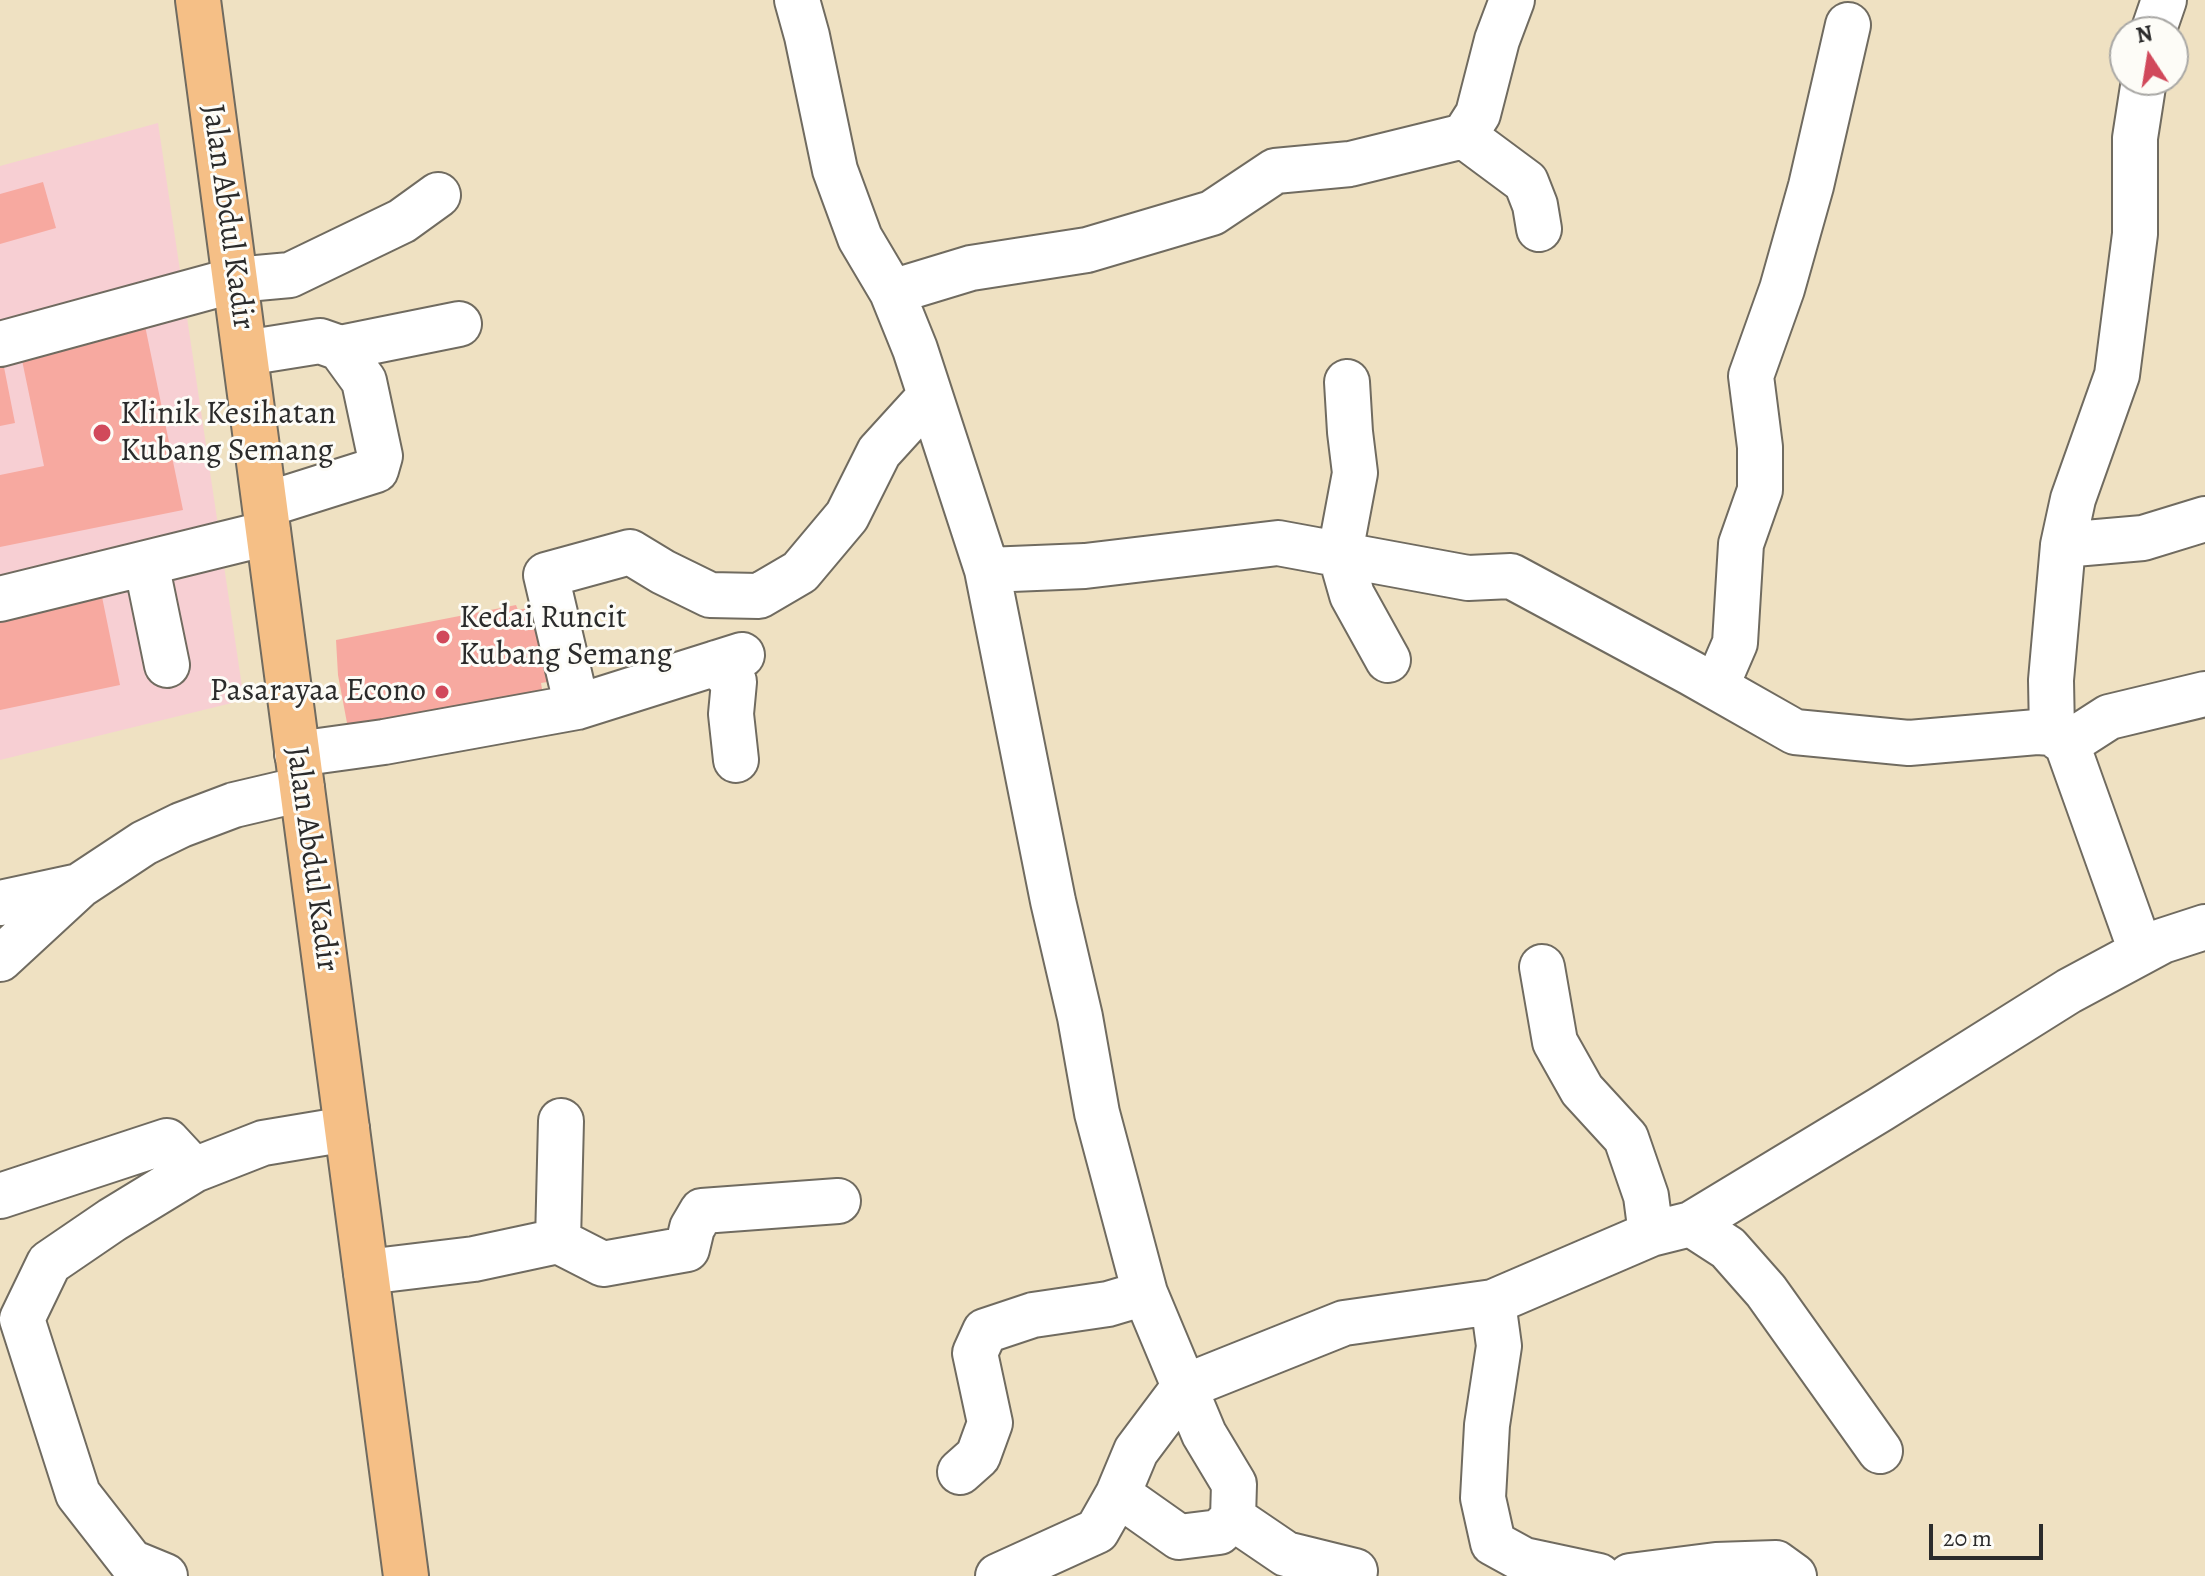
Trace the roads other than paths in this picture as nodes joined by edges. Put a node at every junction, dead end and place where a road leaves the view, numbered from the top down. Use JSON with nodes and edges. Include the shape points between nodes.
{"nodes":[{"id":1,"x":198,"y":0,"type":"edge"},
{"id":2,"x":797,"y":0,"type":"edge"},
{"id":3,"x":1477,"y":0,"type":"edge"},
{"id":4,"x":1512,"y":0,"type":"edge"},
{"id":5,"x":1848,"y":25,"type":"dead end"},
{"id":6,"x":1497,"y":40,"type":"junction"},
{"id":7,"x":2142,"y":96,"type":"edge"},
{"id":8,"x":1464,"y":136,"type":"junction"},
{"id":9,"x":438,"y":195,"type":"dead end"},
{"id":10,"x":1539,"y":229,"type":"dead end"},
{"id":11,"x":235,"y":280,"type":"junction"},
{"id":12,"x":892,"y":292,"type":"junction"},
{"id":13,"x":459,"y":324,"type":"dead end"},
{"id":14,"x":0,"y":344,"type":"edge"},
{"id":15,"x":340,"y":348,"type":"junction"},
{"id":16,"x":245,"y":353,"type":"junction"},
{"id":17,"x":1347,"y":382,"type":"dead end"},
{"id":18,"x":930,"y":396,"type":"junction"},
{"id":19,"x":266,"y":519,"type":"junction"},
{"id":20,"x":2205,"y":519,"type":"edge"},
{"id":21,"x":2063,"y":545,"type":"junction"},
{"id":22,"x":1340,"y":553,"type":"junction"},
{"id":23,"x":146,"y":563,"type":"junction"},
{"id":24,"x":987,"y":570,"type":"junction"},
{"id":25,"x":0,"y":599,"type":"edge"},
{"id":26,"x":1388,"y":660,"type":"dead end"},
{"id":27,"x":167,"y":665,"type":"dead end"},
{"id":28,"x":1716,"y":687,"type":"junction"},
{"id":29,"x":2205,"y":694,"type":"edge"},
{"id":30,"x":577,"y":707,"type":"junction"},
{"id":31,"x":2059,"y":739,"type":"junction"},
{"id":32,"x":736,"y":760,"type":"dead end"},
{"id":33,"x":300,"y":771,"type":"junction"},
{"id":34,"x":79,"y":886,"type":"junction"},
{"id":35,"x":0,"y":903,"type":"edge"},
{"id":36,"x":2205,"y":927,"type":"edge"},
{"id":37,"x":2141,"y":951,"type":"junction"},
{"id":38,"x":0,"y":959,"type":"edge"},
{"id":39,"x":1542,"y":967,"type":"dead end"},
{"id":40,"x":561,"y":1121,"type":"dead end"},
{"id":41,"x":347,"y":1129,"type":"junction"},
{"id":42,"x":194,"y":1170,"type":"junction"},
{"id":43,"x":0,"y":1196,"type":"edge"},
{"id":44,"x":838,"y":1201,"type":"dead end"},
{"id":45,"x":1671,"y":1229,"type":"junction"},
{"id":46,"x":558,"y":1241,"type":"junction"},
{"id":47,"x":366,"y":1272,"type":"junction"},
{"id":48,"x":1145,"y":1293,"type":"junction"},
{"id":49,"x":1493,"y":1302,"type":"junction"},
{"id":50,"x":11,"y":1330,"type":"edge"},
{"id":51,"x":1184,"y":1387,"type":"junction"},
{"id":52,"x":1880,"y":1451,"type":"dead end"},
{"id":53,"x":960,"y":1472,"type":"dead end"},
{"id":54,"x":1118,"y":1494,"type":"junction"},
{"id":55,"x":1233,"y":1518,"type":"junction"},
{"id":56,"x":1493,"y":1560,"type":"edge"},
{"id":57,"x":1355,"y":1571,"type":"dead end"},
{"id":58,"x":165,"y":1576,"type":"edge"},
{"id":59,"x":406,"y":1576,"type":"edge"},
{"id":60,"x":998,"y":1576,"type":"edge"},
{"id":61,"x":1599,"y":1576,"type":"edge"},
{"id":62,"x":1630,"y":1576,"type":"edge"},
{"id":63,"x":1794,"y":1576,"type":"edge"}],
"edges":[{"from":1,"to":11,"type":"main road","name":"Jalan Abdul Kadir"},
{"from":2,"to":12,"type":"street","via":[[835,170],[860,238]]},
{"from":3,"to":6,"type":"street"},
{"from":4,"to":6,"type":"street"},
{"from":5,"to":28,"type":"street","via":[[1803,215],[1751,376],[1760,490],[1741,544],[1735,643]]},
{"from":6,"to":8,"type":"street","via":[[1478,114]]},
{"from":7,"to":21,"type":"street","via":[[2135,138],[2135,234],[2117,375],[2073,499]]},
{"from":8,"to":10,"type":"street","via":[[1526,182]]},
{"from":8,"to":12,"type":"street","via":[[1350,164],[1275,171],[1212,213],[1087,250],[971,268]]},
{"from":9,"to":11,"type":"street","via":[[402,221],[290,275]]},
{"from":11,"to":14,"type":"street"},
{"from":11,"to":16,"type":"main road","name":"Jalan Abdul Kadir"},
{"from":12,"to":18,"type":"street"},
{"from":13,"to":15,"type":"street"},
{"from":15,"to":16,"type":"street","via":[[320,341]]},
{"from":15,"to":19,"type":"street","via":[[364,381],[380,456],[376,470]]},
{"from":16,"to":19,"type":"main road","name":"Jalan Abdul Kadir"},
{"from":17,"to":22,"type":"street","via":[[1355,473]]},
{"from":18,"to":24,"type":"street"},
{"from":18,"to":30,"type":"street","via":[[879,452],[847,516],[810,561],[759,596],[710,595],[630,552],[546,575]]},
{"from":19,"to":23,"type":"street"},
{"from":19,"to":33,"type":"main road","name":"Jalan Abdul Kadir"},
{"from":20,"to":21,"type":"street","via":[[2143,538]]},
{"from":21,"to":31,"type":"street","via":[[2051,680]]},
{"from":22,"to":24,"type":"street","via":[[1278,543],[1085,566]]},
{"from":22,"to":26,"type":"street","via":[[1352,595]]},
{"from":22,"to":28,"type":"street","via":[[1468,578],[1511,576]]},
{"from":23,"to":25,"type":"street"},
{"from":23,"to":27,"type":"street"},
{"from":24,"to":48,"type":"street","via":[[1097,1113]]},
{"from":28,"to":31,"type":"street","via":[[1795,732],[1909,743],[2037,732]]},
{"from":29,"to":31,"type":"street","via":[[2109,717]]},
{"from":30,"to":32,"type":"street","via":[[729,659]]},
{"from":30,"to":33,"type":"street","via":[[384,742]]},
{"from":31,"to":37,"type":"street"},
{"from":33,"to":34,"type":"street","via":[[144,843]]},
{"from":33,"to":41,"type":"main road","name":"Jalan Abdul Kadir"},
{"from":34,"to":35,"type":"street"},
{"from":34,"to":38,"type":"street"},
{"from":36,"to":37,"type":"street"},
{"from":37,"to":45,"type":"street"},
{"from":39,"to":45,"type":"street","via":[[1555,1042],[1582,1090],[1626,1138],[1646,1196]]},
{"from":40,"to":46,"type":"street"},
{"from":41,"to":42,"type":"street","via":[[263,1143]]},
{"from":41,"to":47,"type":"main road","name":"Jalan Abdul Kadir"},
{"from":42,"to":43,"type":"street","via":[[167,1141]]},
{"from":42,"to":50,"type":"street","via":[[49,1263]]},
{"from":44,"to":46,"type":"street","via":[[702,1211],[687,1249],[603,1264]]},
{"from":45,"to":49,"type":"street"},
{"from":45,"to":52,"type":"street","via":[[1728,1248],[1766,1291]]},
{"from":46,"to":47,"type":"street","via":[[474,1259]]},
{"from":47,"to":59,"type":"main road","name":"Jalan Abdul Kadir"},
{"from":48,"to":51,"type":"street"},
{"from":48,"to":53,"type":"street","via":[[1033,1315],[985,1331],[975,1353],[990,1423],[978,1456]]},
{"from":49,"to":51,"type":"street","via":[[1344,1323]]},
{"from":49,"to":56,"type":"street","via":[[1499,1346],[1483,1498]]},
{"from":50,"to":58,"type":"street","via":[[78,1494],[131,1562]]},
{"from":51,"to":54,"type":"street","via":[[1136,1451]]},
{"from":51,"to":55,"type":"street","via":[[1234,1484]]},
{"from":54,"to":55,"type":"street","via":[[1179,1537],[1219,1532]]},
{"from":54,"to":60,"type":"street","via":[[1097,1531]]},
{"from":55,"to":57,"type":"street","via":[[1286,1554]]},
{"from":56,"to":61,"type":"street","via":[[1524,1560]]},
{"from":62,"to":63,"type":"street","via":[[1776,1563]]}]}
